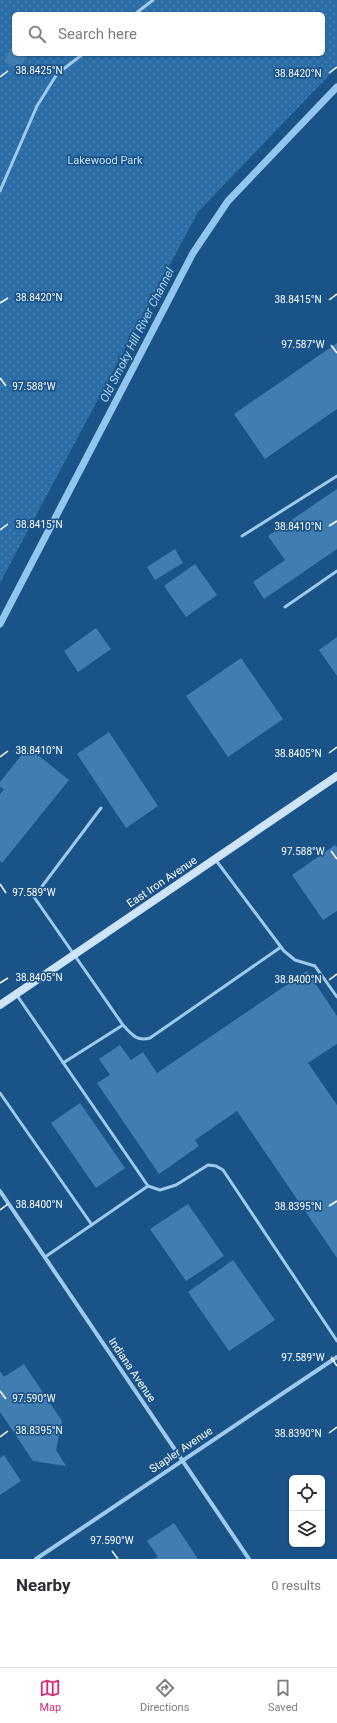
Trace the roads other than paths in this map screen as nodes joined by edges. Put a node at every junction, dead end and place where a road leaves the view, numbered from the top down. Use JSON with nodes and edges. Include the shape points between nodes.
{"nodes":[{"id":1,"x":153,"y":0,"type":"edge"},
{"id":2,"x":138,"y":12,"type":"edge"},
{"id":3,"x":80,"y":56,"type":"edge"},
{"id":4,"x":0,"y":191,"type":"edge"},
{"id":5,"x":337,"y":476,"type":"edge"},
{"id":6,"x":242,"y":536,"type":"dead end"},
{"id":7,"x":337,"y":571,"type":"edge"},
{"id":8,"x":285,"y":607,"type":"dead end"},
{"id":9,"x":337,"y":776,"type":"edge"},
{"id":10,"x":101,"y":808,"type":"dead end"},
{"id":11,"x":215,"y":859,"type":"junction"},
{"id":12,"x":281,"y":947,"type":"junction"},
{"id":13,"x":74,"y":955,"type":"junction"},
{"id":14,"x":16,"y":994,"type":"junction"},
{"id":15,"x":337,"y":997,"type":"edge"},
{"id":16,"x":0,"y":1005,"type":"edge"},
{"id":17,"x":122,"y":1025,"type":"junction"},
{"id":18,"x":64,"y":1063,"type":"junction"},
{"id":19,"x":0,"y":1093,"type":"edge"},
{"id":20,"x":148,"y":1186,"type":"junction"},
{"id":21,"x":0,"y":1191,"type":"edge"},
{"id":22,"x":92,"y":1225,"type":"junction"},
{"id":23,"x":45,"y":1257,"type":"junction"},
{"id":24,"x":337,"y":1341,"type":"edge"},
{"id":25,"x":337,"y":1357,"type":"edge"},
{"id":26,"x":183,"y":1460,"type":"junction"},
{"id":27,"x":36,"y":1559,"type":"edge"},
{"id":28,"x":249,"y":1559,"type":"edge"}],
"edges":[{"from":1,"to":2,"type":"lane"},
{"from":3,"to":4,"type":"lane","via":[[57,74],[37,106]]},
{"from":5,"to":6,"type":"lane"},
{"from":7,"to":8,"type":"lane"},
{"from":9,"to":11,"type":"street","name":"East Iron Avenue"},
{"from":10,"to":13,"type":"lane","via":[[34,897]]},
{"from":11,"to":12,"type":"lane"},
{"from":11,"to":13,"type":"street","name":"East Iron Avenue"},
{"from":12,"to":15,"type":"lane","via":[[295,960],[315,966]]},
{"from":12,"to":17,"type":"lane","via":[[150,1038],[143,1040],[134,1037]]},
{"from":13,"to":14,"type":"street","name":"East Iron Avenue"},
{"from":13,"to":17,"type":"lane"},
{"from":14,"to":16,"type":"street","name":"East Iron Avenue"},
{"from":14,"to":18,"type":"lane"},
{"from":17,"to":18,"type":"lane"},
{"from":18,"to":20,"type":"lane"},
{"from":19,"to":22,"type":"lane"},
{"from":20,"to":22,"type":"lane"},
{"from":20,"to":24,"type":"lane","via":[[160,1190],[176,1185],[208,1165],[223,1170]]},
{"from":21,"to":23,"type":"street","name":"Indiana Avenue"},
{"from":22,"to":23,"type":"lane"},
{"from":23,"to":26,"type":"street","name":"Indiana Avenue"},
{"from":25,"to":26,"type":"street","name":"Stapler Avenue"},
{"from":26,"to":27,"type":"street","name":"Stapler Avenue"},
{"from":26,"to":28,"type":"street","name":"Indiana Avenue"}]}
